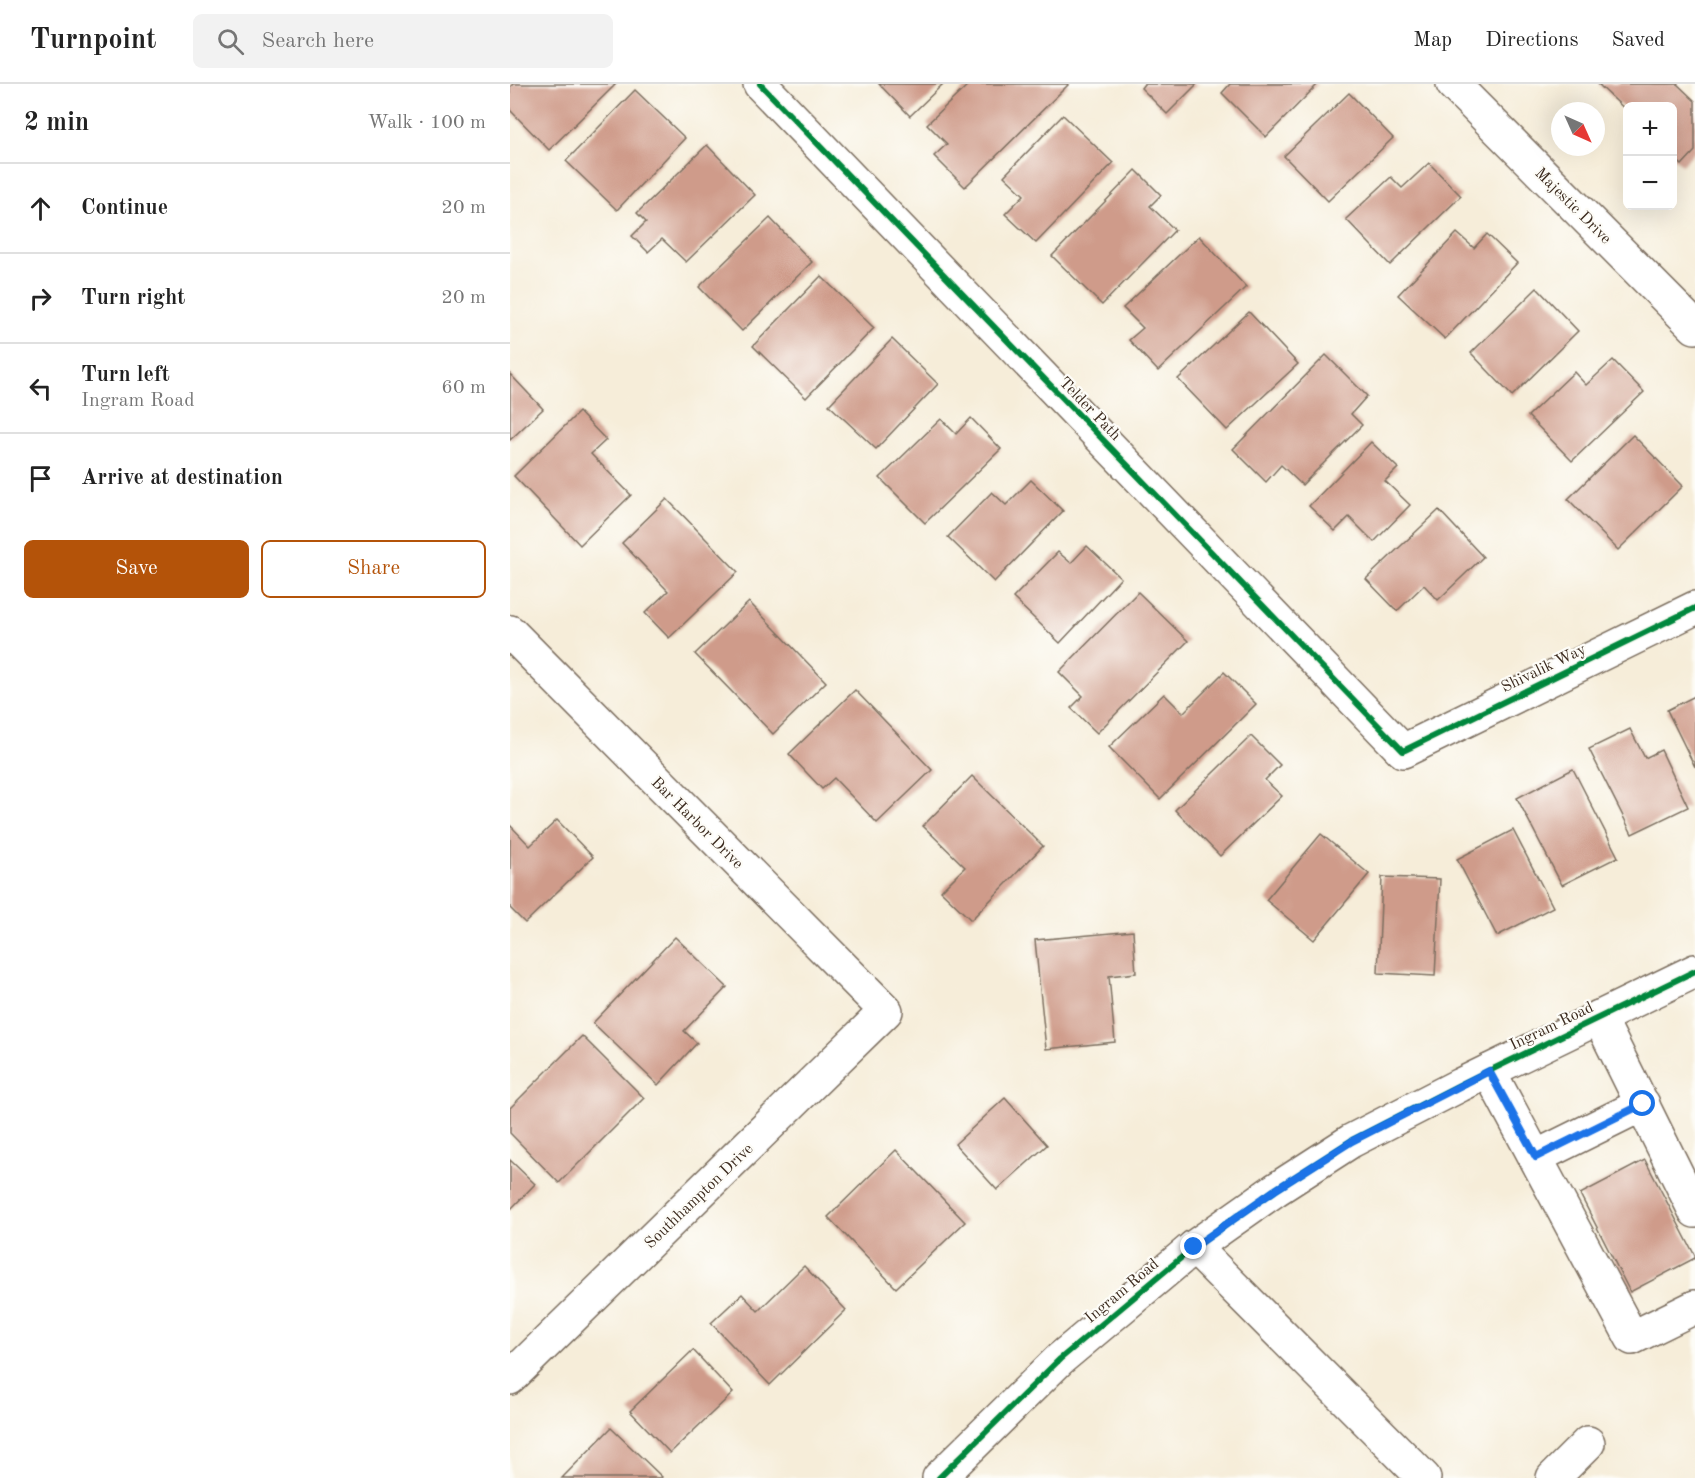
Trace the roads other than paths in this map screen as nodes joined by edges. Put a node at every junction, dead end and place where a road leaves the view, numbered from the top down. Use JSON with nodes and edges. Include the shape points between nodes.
{"nodes":[{"id":1,"x":760,"y":84,"type":"edge"},
{"id":2,"x":1454,"y":84,"type":"edge"},
{"id":3,"x":1695,"y":327,"type":"edge"},
{"id":4,"x":1695,"y":608,"type":"edge"},
{"id":5,"x":510,"y":632,"type":"edge"},
{"id":6,"x":1403,"y":751,"type":"joint"},
{"id":7,"x":1695,"y":971,"type":"edge"},
{"id":8,"x":886,"y":1011,"type":"joint"},
{"id":9,"x":1599,"y":1017,"type":"junction"},
{"id":10,"x":1489,"y":1071,"type":"junction"},
{"id":11,"x":1643,"y":1104,"type":"junction"},
{"id":12,"x":1536,"y":1157,"type":"junction"},
{"id":13,"x":1695,"y":1210,"type":"edge"},
{"id":14,"x":1194,"y":1247,"type":"junction"},
{"id":15,"x":1695,"y":1307,"type":"edge"},
{"id":16,"x":510,"y":1378,"type":"edge"},
{"id":17,"x":1588,"y":1443,"type":"dead end"},
{"id":18,"x":939,"y":1478,"type":"edge"},
{"id":19,"x":1424,"y":1478,"type":"edge"},
{"id":20,"x":1553,"y":1478,"type":"edge"}],
"edges":[{"from":1,"to":6,"type":"street","name":"Telder Path"},
{"from":2,"to":3,"type":"street","name":"Majestic Drive"},
{"from":4,"to":6,"type":"street","name":"Shivalik Way"},
{"from":5,"to":8,"type":"street","name":"Bar Harbor Drive"},
{"from":7,"to":9,"type":"street","name":"Ingram Road"},
{"from":8,"to":16,"type":"street","name":"Southhampton Drive"},
{"from":9,"to":10,"type":"street","name":"Ingram Road"},
{"from":9,"to":11,"type":"street"},
{"from":10,"to":12,"type":"street"},
{"from":10,"to":14,"type":"street","name":"Ingram Road","via":[[1352,1141]]},
{"from":11,"to":12,"type":"street"},
{"from":11,"to":13,"type":"street"},
{"from":12,"to":15,"type":"street","via":[[1632,1338]]},
{"from":14,"to":18,"type":"street","name":"Ingram Road","via":[[1060,1359]]},
{"from":14,"to":19,"type":"street"},
{"from":17,"to":20,"type":"street"}]}
